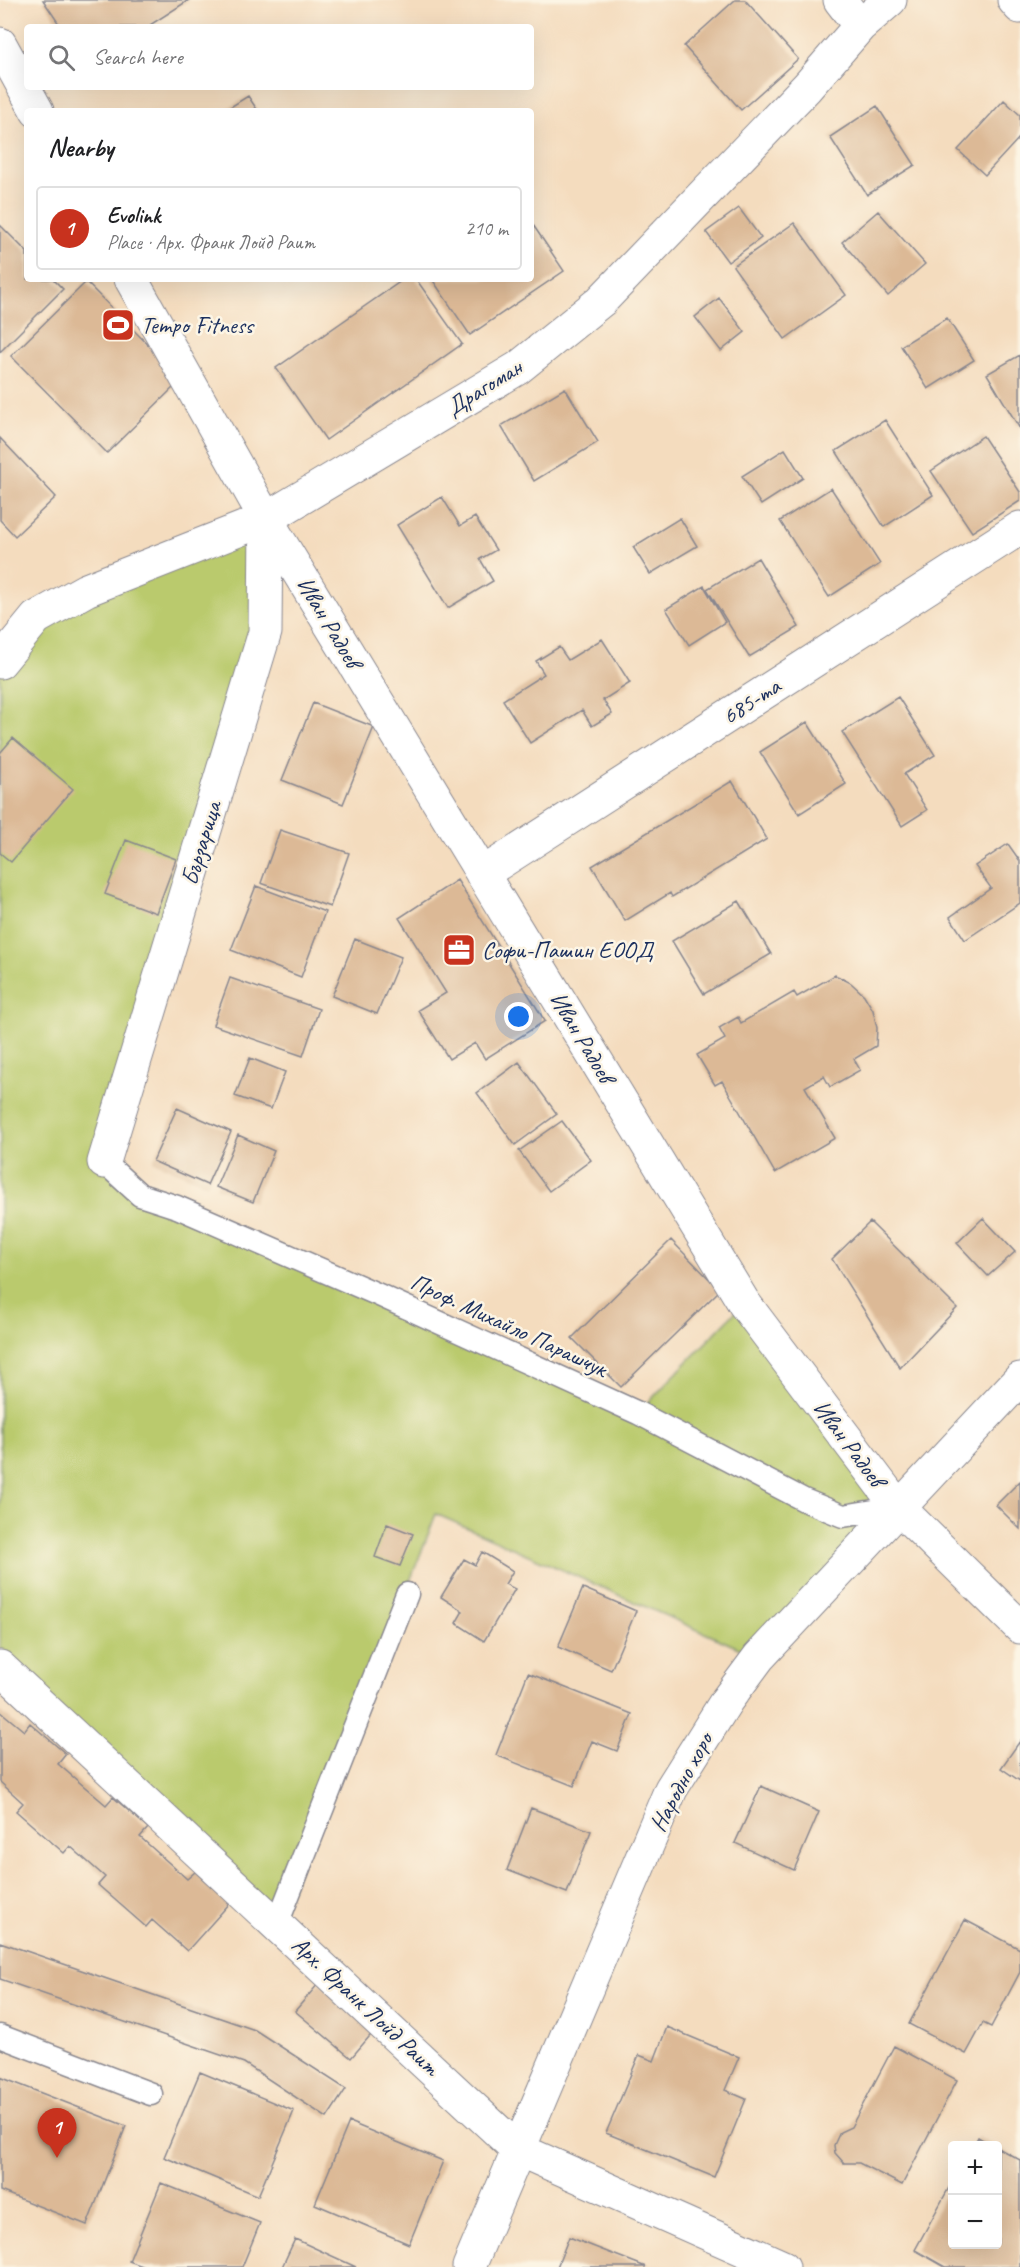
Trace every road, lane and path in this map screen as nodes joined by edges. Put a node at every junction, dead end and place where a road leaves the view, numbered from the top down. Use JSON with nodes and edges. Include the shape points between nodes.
{"nodes":[{"id":1,"x":840,"y":0,"type":"edge"},
{"id":2,"x":890,"y":0,"type":"edge"},
{"id":3,"x":1014,"y":0,"type":"edge"},
{"id":4,"x":1020,"y":7,"type":"edge"},
{"id":5,"x":860,"y":26,"type":"junction"},
{"id":6,"x":0,"y":44,"type":"edge"},
{"id":7,"x":24,"y":87,"type":"edge"},
{"id":8,"x":25,"y":90,"type":"edge"},
{"id":9,"x":35,"y":108,"type":"edge"},
{"id":10,"x":133,"y":282,"type":"edge"},
{"id":11,"x":266,"y":519,"type":"junction"},
{"id":12,"x":1020,"y":528,"type":"edge"},
{"id":13,"x":0,"y":662,"type":"edge"},
{"id":14,"x":482,"y":874,"type":"junction"},
{"id":15,"x":104,"y":1162,"type":"joint"},
{"id":16,"x":1020,"y":1379,"type":"edge"},
{"id":17,"x":898,"y":1507,"type":"junction"},
{"id":18,"x":407,"y":1594,"type":"dead end"},
{"id":19,"x":1020,"y":1627,"type":"edge"},
{"id":20,"x":0,"y":1666,"type":"edge"},
{"id":21,"x":277,"y":1924,"type":"junction"},
{"id":22,"x":0,"y":2036,"type":"edge"},
{"id":23,"x":151,"y":2094,"type":"dead end"},
{"id":24,"x":518,"y":2149,"type":"junction"},
{"id":25,"x":470,"y":2267,"type":"edge"},
{"id":26,"x":783,"y":2267,"type":"edge"}],
"edges":[{"from":1,"to":5,"type":"street"},
{"from":2,"to":5,"type":"street","name":"Драгоман"},
{"from":3,"to":4,"type":"street"},
{"from":5,"to":11,"type":"street","name":"Драгоман","via":[[807,87],[601,301],[518,368]]},
{"from":6,"to":7,"type":"street"},
{"from":8,"to":9,"type":"street"},
{"from":10,"to":11,"type":"street","name":"Иван Радоев"},
{"from":11,"to":13,"type":"street","name":"Драгоман","via":[[86,590],[36,618]]},
{"from":11,"to":14,"type":"street","name":"Иван Радоев"},
{"from":11,"to":15,"type":"street","name":"Бързарица","via":[[265,632]]},
{"from":12,"to":14,"type":"street","name":"685-та"},
{"from":14,"to":17,"type":"street","name":"Иван Радоев","via":[[744,1303]]},
{"from":15,"to":17,"type":"lane","name":"Проф. Михайло Парашчук","via":[[140,1195],[177,1207],[379,1295],[627,1408],[804,1500],[843,1516]]},
{"from":16,"to":17,"type":"street","name":"Народно хоро"},
{"from":17,"to":19,"type":"street","name":"Иван Радоев"},
{"from":17,"to":24,"type":"street","name":"Народно хоро","via":[[759,1657],[671,1789]]},
{"from":18,"to":21,"type":"lane"},
{"from":20,"to":21,"type":"street","name":"Арх. Франк Лойд Раит"},
{"from":21,"to":24,"type":"street","name":"Арх. Франк Лойд Раит"},
{"from":22,"to":23,"type":"lane"},
{"from":24,"to":25,"type":"street","name":"Народно хоро"},
{"from":24,"to":26,"type":"street","name":"Арх. Франк Лойд Раит"}]}
